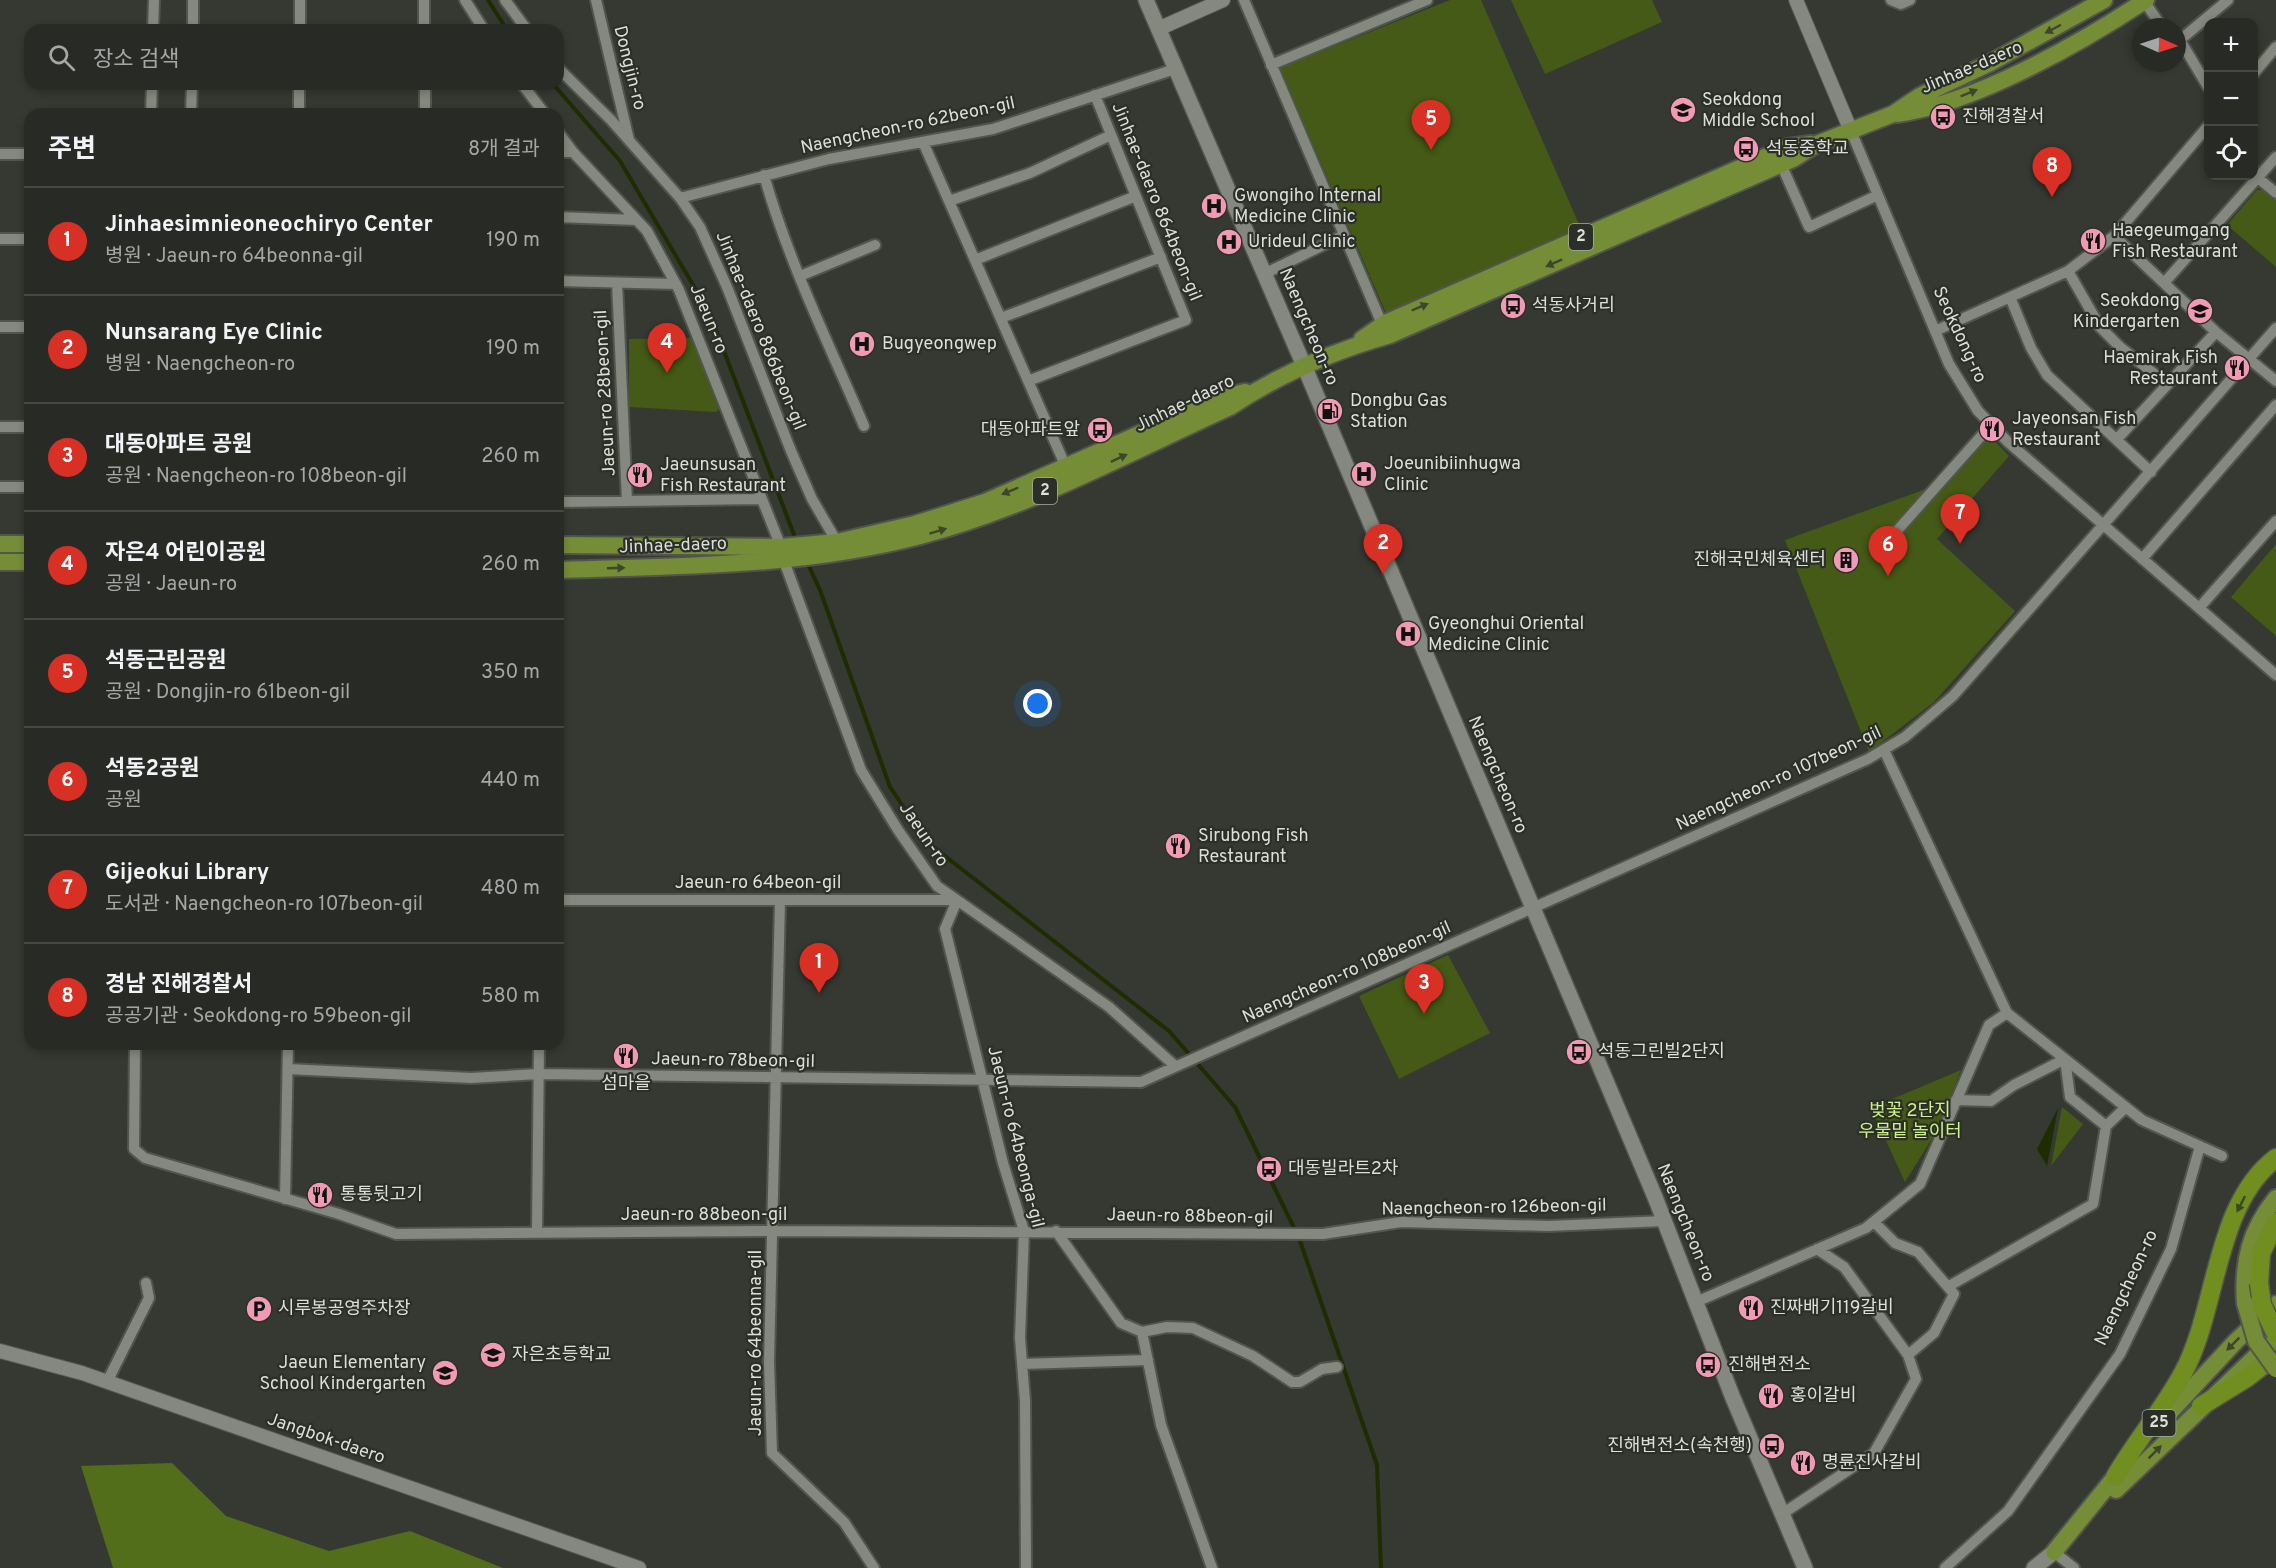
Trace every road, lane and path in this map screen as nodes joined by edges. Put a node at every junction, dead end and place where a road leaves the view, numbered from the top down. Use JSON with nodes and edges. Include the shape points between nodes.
{"nodes":[{"id":1,"x":154,"y":0,"type":"edge"},
{"id":2,"x":193,"y":0,"type":"edge"},
{"id":3,"x":300,"y":0,"type":"edge"},
{"id":4,"x":424,"y":0,"type":"edge"},
{"id":5,"x":465,"y":0,"type":"edge"},
{"id":6,"x":505,"y":0,"type":"edge"},
{"id":7,"x":596,"y":0,"type":"edge"},
{"id":8,"x":1146,"y":0,"type":"edge"},
{"id":9,"x":1223,"y":0,"type":"edge"},
{"id":10,"x":1244,"y":0,"type":"edge"},
{"id":11,"x":1427,"y":0,"type":"edge"},
{"id":12,"x":1796,"y":0,"type":"edge"},
{"id":13,"x":1891,"y":0,"type":"edge"},
{"id":14,"x":1910,"y":0,"type":"edge"},
{"id":15,"x":2145,"y":0,"type":"edge"},
{"id":16,"x":2228,"y":0,"type":"edge"},
{"id":17,"x":2093,"y":3,"type":"edge"},
{"id":18,"x":2156,"y":18,"type":"edge"},
{"id":19,"x":153,"y":24,"type":"edge"},
{"id":20,"x":193,"y":24,"type":"edge"},
{"id":21,"x":300,"y":24,"type":"edge"},
{"id":22,"x":424,"y":24,"type":"edge"},
{"id":23,"x":480,"y":24,"type":"edge"},
{"id":24,"x":523,"y":24,"type":"edge"},
{"id":25,"x":1158,"y":29,"type":"junction"},
{"id":26,"x":2186,"y":34,"type":"edge"},
{"id":27,"x":2276,"y":47,"type":"edge"},
{"id":28,"x":2186,"y":53,"type":"edge"},
{"id":29,"x":1271,"y":65,"type":"junction"},
{"id":30,"x":1175,"y":69,"type":"junction"},
{"id":31,"x":2254,"y":72,"type":"edge"},
{"id":32,"x":564,"y":74,"type":"edge"},
{"id":33,"x":2204,"y":81,"type":"edge"},
{"id":34,"x":152,"y":90,"type":"edge"},
{"id":35,"x":192,"y":90,"type":"edge"},
{"id":36,"x":299,"y":90,"type":"edge"},
{"id":37,"x":424,"y":90,"type":"edge"},
{"id":38,"x":527,"y":90,"type":"edge"},
{"id":39,"x":1095,"y":95,"type":"junction"},
{"id":40,"x":152,"y":108,"type":"edge"},
{"id":41,"x":191,"y":108,"type":"edge"},
{"id":42,"x":299,"y":108,"type":"edge"},
{"id":43,"x":424,"y":108,"type":"edge"},
{"id":44,"x":540,"y":108,"type":"edge"},
{"id":45,"x":1893,"y":114,"type":"junction"},
{"id":46,"x":1851,"y":131,"type":"junction"},
{"id":47,"x":2204,"y":131,"type":"edge"},
{"id":48,"x":1111,"y":135,"type":"junction"},
{"id":49,"x":564,"y":140,"type":"edge"},
{"id":50,"x":923,"y":142,"type":"junction"},
{"id":51,"x":630,"y":143,"type":"junction"},
{"id":52,"x":1818,"y":144,"type":"junction"},
{"id":53,"x":564,"y":152,"type":"edge"},
{"id":54,"x":573,"y":152,"type":"junction"},
{"id":55,"x":0,"y":154,"type":"edge"},
{"id":56,"x":24,"y":154,"type":"edge"},
{"id":57,"x":2276,"y":157,"type":"edge"},
{"id":58,"x":1781,"y":164,"type":"junction"},
{"id":59,"x":764,"y":175,"type":"junction"},
{"id":60,"x":2258,"y":178,"type":"joint"},
{"id":61,"x":2256,"y":180,"type":"edge"},
{"id":62,"x":2276,"y":194,"type":"edge"},
{"id":63,"x":1878,"y":195,"type":"junction"},
{"id":64,"x":1136,"y":196,"type":"junction"},
{"id":65,"x":680,"y":198,"type":"junction"},
{"id":66,"x":949,"y":201,"type":"junction"},
{"id":67,"x":564,"y":217,"type":"edge"},
{"id":68,"x":636,"y":220,"type":"junction"},
{"id":69,"x":1344,"y":235,"type":"junction"},
{"id":70,"x":2114,"y":236,"type":"junction"},
{"id":71,"x":0,"y":239,"type":"edge"},
{"id":72,"x":24,"y":239,"type":"edge"},
{"id":73,"x":875,"y":245,"type":"dead end"},
{"id":74,"x":1161,"y":257,"type":"junction"},
{"id":75,"x":975,"y":260,"type":"junction"},
{"id":76,"x":2068,"y":271,"type":"junction"},
{"id":77,"x":1264,"y":274,"type":"junction"},
{"id":78,"x":800,"y":276,"type":"junction"},
{"id":79,"x":564,"y":281,"type":"edge"},
{"id":80,"x":617,"y":283,"type":"junction"},
{"id":81,"x":2164,"y":283,"type":"junction"},
{"id":82,"x":676,"y":284,"type":"junction"},
{"id":83,"x":2010,"y":297,"type":"junction"},
{"id":84,"x":1000,"y":318,"type":"junction"},
{"id":85,"x":1382,"y":324,"type":"junction"},
{"id":86,"x":0,"y":327,"type":"edge"},
{"id":87,"x":24,"y":327,"type":"edge"},
{"id":88,"x":2276,"y":328,"type":"edge"},
{"id":89,"x":1935,"y":331,"type":"junction"},
{"id":90,"x":2216,"y":332,"type":"junction"},
{"id":91,"x":1352,"y":346,"type":"junction"},
{"id":92,"x":2251,"y":357,"type":"junction"},
{"id":93,"x":1305,"y":368,"type":"junction"},
{"id":94,"x":1028,"y":381,"type":"junction"},
{"id":95,"x":2276,"y":381,"type":"edge"},
{"id":96,"x":2166,"y":383,"type":"junction"},
{"id":97,"x":1258,"y":389,"type":"junction"},
{"id":98,"x":2276,"y":405,"type":"edge"},
{"id":99,"x":1991,"y":425,"type":"junction"},
{"id":100,"x":864,"y":426,"type":"dead end"},
{"id":101,"x":0,"y":427,"type":"edge"},
{"id":102,"x":24,"y":427,"type":"edge"},
{"id":103,"x":2118,"y":438,"type":"junction"},
{"id":104,"x":1066,"y":467,"type":"junction"},
{"id":105,"x":2151,"y":472,"type":"junction"},
{"id":106,"x":0,"y":487,"type":"edge"},
{"id":107,"x":24,"y":487,"type":"edge"},
{"id":108,"x":760,"y":499,"type":"junction"},
{"id":109,"x":627,"y":501,"type":"junction"},
{"id":110,"x":564,"y":502,"type":"edge"},
{"id":111,"x":2276,"y":521,"type":"edge"},
{"id":112,"x":2104,"y":526,"type":"junction"},
{"id":113,"x":1894,"y":533,"type":"dead end"},
{"id":114,"x":837,"y":542,"type":"junction"},
{"id":115,"x":0,"y":544,"type":"edge"},
{"id":116,"x":24,"y":544,"type":"edge"},
{"id":117,"x":564,"y":545,"type":"edge"},
{"id":118,"x":817,"y":549,"type":"junction"},
{"id":119,"x":785,"y":554,"type":"junction"},
{"id":120,"x":2142,"y":559,"type":"junction"},
{"id":121,"x":0,"y":562,"type":"edge"},
{"id":122,"x":24,"y":562,"type":"edge"},
{"id":123,"x":564,"y":570,"type":"edge"},
{"id":124,"x":2199,"y":608,"type":"junction"},
{"id":125,"x":2276,"y":675,"type":"edge"},
{"id":126,"x":1884,"y":750,"type":"junction"},
{"id":127,"x":564,"y":900,"type":"edge"},
{"id":128,"x":780,"y":900,"type":"junction"},
{"id":129,"x":957,"y":900,"type":"junction"},
{"id":130,"x":1533,"y":909,"type":"junction"},
{"id":131,"x":2007,"y":1013,"type":"junction"},
{"id":132,"x":135,"y":1050,"type":"edge"},
{"id":133,"x":288,"y":1050,"type":"edge"},
{"id":134,"x":538,"y":1050,"type":"edge"},
{"id":135,"x":2065,"y":1059,"type":"junction"},
{"id":136,"x":1174,"y":1065,"type":"junction"},
{"id":137,"x":288,"y":1069,"type":"junction"},
{"id":138,"x":538,"y":1074,"type":"junction"},
{"id":139,"x":777,"y":1078,"type":"junction"},
{"id":140,"x":984,"y":1080,"type":"junction"},
{"id":141,"x":1956,"y":1100,"type":"junction"},
{"id":142,"x":2126,"y":1107,"type":"junction"},
{"id":143,"x":2106,"y":1126,"type":"junction"},
{"id":144,"x":2200,"y":1146,"type":"junction"},
{"id":145,"x":2222,"y":1156,"type":"dead end"},
{"id":146,"x":2276,"y":1158,"type":"edge"},
{"id":147,"x":2276,"y":1197,"type":"edge"},
{"id":148,"x":285,"y":1200,"type":"junction"},
{"id":149,"x":1664,"y":1221,"type":"junction"},
{"id":150,"x":1874,"y":1222,"type":"junction"},
{"id":151,"x":2276,"y":1222,"type":"edge"},
{"id":152,"x":774,"y":1231,"type":"junction"},
{"id":153,"x":1024,"y":1231,"type":"junction"},
{"id":154,"x":1056,"y":1231,"type":"junction"},
{"id":155,"x":537,"y":1232,"type":"junction"},
{"id":156,"x":1288,"y":1234,"type":"joint"},
{"id":157,"x":1817,"y":1249,"type":"junction"},
{"id":158,"x":146,"y":1283,"type":"dead end"},
{"id":159,"x":1952,"y":1290,"type":"junction"},
{"id":160,"x":1696,"y":1302,"type":"junction"},
{"id":161,"x":2276,"y":1305,"type":"edge"},
{"id":162,"x":1142,"y":1332,"type":"junction"},
{"id":163,"x":2276,"y":1335,"type":"edge"},
{"id":164,"x":0,"y":1351,"type":"edge"},
{"id":165,"x":1908,"y":1355,"type":"junction"},
{"id":166,"x":2276,"y":1355,"type":"edge"},
{"id":167,"x":1148,"y":1360,"type":"junction"},
{"id":168,"x":1022,"y":1364,"type":"junction"},
{"id":169,"x":1337,"y":1367,"type":"dead end"},
{"id":170,"x":2276,"y":1369,"type":"edge"},
{"id":171,"x":107,"y":1382,"type":"junction"},
{"id":172,"x":2201,"y":1406,"type":"junction"},
{"id":173,"x":2115,"y":1477,"type":"junction"},
{"id":174,"x":1782,"y":1514,"type":"junction"},
{"id":175,"x":2054,"y":1552,"type":"junction"},
{"id":176,"x":639,"y":1568,"type":"edge"},
{"id":177,"x":874,"y":1568,"type":"edge"},
{"id":178,"x":1026,"y":1568,"type":"edge"},
{"id":179,"x":1212,"y":1568,"type":"edge"},
{"id":180,"x":1805,"y":1568,"type":"edge"},
{"id":181,"x":1945,"y":1568,"type":"edge"},
{"id":182,"x":2034,"y":1568,"type":"edge"},
{"id":183,"x":2074,"y":1568,"type":"edge"}],
"edges":[{"from":1,"to":19,"type":"street"},
{"from":2,"to":20,"type":"street"},
{"from":3,"to":21,"type":"street"},
{"from":4,"to":22,"type":"street"},
{"from":5,"to":23,"type":"street"},
{"from":6,"to":24,"type":"street"},
{"from":7,"to":51,"type":"street","name":"Dongjin-ro"},
{"from":8,"to":25,"type":"main road","name":"Naengcheon-ro"},
{"from":9,"to":25,"type":"street"},
{"from":10,"to":29,"type":"street"},
{"from":11,"to":29,"type":"street"},
{"from":12,"to":46,"type":"street","name":"Seokdong-ro"},
{"from":13,"to":14,"type":"street","via":[[1901,4]]},
{"from":15,"to":18,"type":"street"},
{"from":45,"to":15,"type":"main road","name":"Jinhae-daero","number":"2","one_way":true,"via":[[1925,110],[1996,82],[2095,34]]},
{"from":16,"to":26,"type":"street"},
{"from":17,"to":45,"type":"main road","name":"Jinhae-daero","number":"2","one_way":true},
{"from":25,"to":30,"type":"main road","name":"Naengcheon-ro"},
{"from":27,"to":31,"type":"street"},
{"from":28,"to":33,"type":"street"},
{"from":29,"to":69,"type":"street"},
{"from":30,"to":39,"type":"street","name":"Naengcheon-ro 62beon-gil"},
{"from":30,"to":77,"type":"main road","name":"Naengcheon-ro"},
{"from":32,"to":51,"type":"street","name":"Jinhae-daero 886beon-gil"},
{"from":34,"to":40,"type":"street"},
{"from":35,"to":41,"type":"street"},
{"from":36,"to":42,"type":"street"},
{"from":37,"to":43,"type":"street"},
{"from":38,"to":44,"type":"street"},
{"from":39,"to":48,"type":"street","name":"Jinhae-daero 864beon-gil"},
{"from":39,"to":50,"type":"street","name":"Naengcheon-ro 62beon-gil","via":[[993,129]]},
{"from":45,"to":46,"type":"main road","number":"2"},
{"from":46,"to":52,"type":"main road","number":"2"},
{"from":46,"to":63,"type":"street","name":"Seokdong-ro"},
{"from":47,"to":70,"type":"street"},
{"from":48,"to":64,"type":"street","name":"Jinhae-daero 864beon-gil"},
{"from":48,"to":66,"type":"street","via":[[1030,173]]},
{"from":49,"to":54,"type":"street","name":"Jaeun-ro"},
{"from":50,"to":59,"type":"street","name":"Naengcheon-ro 62beon-gil"},
{"from":50,"to":66,"type":"street"},
{"from":51,"to":65,"type":"street","name":"Jinhae-daero 886beon-gil"},
{"from":52,"to":58,"type":"main road","number":"2"},
{"from":85,"to":52,"type":"main road","number":"2","one_way":true,"via":[[1788,147]]},
{"from":53,"to":54,"type":"street"},
{"from":54,"to":68,"type":"street","name":"Jaeun-ro"},
{"from":55,"to":56,"type":"street"},
{"from":57,"to":60,"type":"street"},
{"from":58,"to":63,"type":"street","via":[[1809,227]]},
{"from":58,"to":91,"type":"main road","number":"2","one_way":true,"via":[[1390,335]]},
{"from":59,"to":65,"type":"street","name":"Naengcheon-ro 62beon-gil"},
{"from":59,"to":78,"type":"street"},
{"from":60,"to":62,"type":"street"},
{"from":61,"to":81,"type":"street"},
{"from":63,"to":89,"type":"street","name":"Seokdong-ro"},
{"from":64,"to":74,"type":"street","name":"Jinhae-daero 864beon-gil"},
{"from":64,"to":75,"type":"street"},
{"from":65,"to":114,"type":"street","name":"Jinhae-daero 886beon-gil","via":[[700,227],[791,451]]},
{"from":66,"to":75,"type":"street"},
{"from":67,"to":68,"type":"street"},
{"from":68,"to":82,"type":"street","name":"Jaeun-ro","via":[[647,231]]},
{"from":69,"to":77,"type":"street"},
{"from":69,"to":85,"type":"street"},
{"from":70,"to":76,"type":"street"},
{"from":70,"to":81,"type":"street"},
{"from":71,"to":72,"type":"street"},
{"from":73,"to":78,"type":"street"},
{"from":74,"to":84,"type":"street"},
{"from":74,"to":94,"type":"street","name":"Jinhae-daero 864beon-gil","via":[[1186,320]]},
{"from":75,"to":84,"type":"street"},
{"from":76,"to":83,"type":"street"},
{"from":76,"to":96,"type":"street","via":[[2100,327]]},
{"from":77,"to":93,"type":"main road","name":"Naengcheon-ro"},
{"from":78,"to":100,"type":"street"},
{"from":79,"to":80,"type":"street","name":"Jaeun-ro 28beon-gil"},
{"from":80,"to":82,"type":"street","name":"Jaeun-ro 28beon-gil"},
{"from":80,"to":109,"type":"street","name":"Jaeun-ro 28beon-gil"},
{"from":81,"to":90,"type":"street"},
{"from":82,"to":108,"type":"street","name":"Jaeun-ro"},
{"from":83,"to":89,"type":"street"},
{"from":83,"to":103,"type":"street","via":[[2047,375]]},
{"from":84,"to":94,"type":"street"},
{"from":85,"to":91,"type":"main road","number":"2"},
{"from":86,"to":87,"type":"street"},
{"from":88,"to":92,"type":"street","name":"Naengcheon-ro 107beon-gil"},
{"from":89,"to":99,"type":"street","name":"Seokdong-ro","via":[[1965,392]]},
{"from":90,"to":92,"type":"street"},
{"from":90,"to":96,"type":"street"},
{"from":91,"to":93,"type":"main road","number":"2"},
{"from":92,"to":95,"type":"street"},
{"from":92,"to":105,"type":"street","name":"Naengcheon-ro 107beon-gil"},
{"from":93,"to":97,"type":"main road","number":"2"},
{"from":93,"to":130,"type":"main road","name":"Naengcheon-ro"},
{"from":94,"to":104,"type":"street"},
{"from":96,"to":103,"type":"street"},
{"from":97,"to":104,"type":"main road","name":"Jinhae-daero","number":"2","via":[[1221,398]]},
{"from":118,"to":97,"type":"main road","name":"Jinhae-daero","number":"2","one_way":true,"via":[[918,537],[991,515],[1230,407]]},
{"from":98,"to":120,"type":"street"},
{"from":99,"to":112,"type":"street","name":"Seokdong-ro"},
{"from":99,"to":113,"type":"street"},
{"from":101,"to":102,"type":"street"},
{"from":103,"to":105,"type":"street"},
{"from":104,"to":114,"type":"main road","name":"Jinhae-daero","number":"2","one_way":true,"via":[[985,502]]},
{"from":105,"to":112,"type":"street","name":"Naengcheon-ro 107beon-gil"},
{"from":106,"to":107,"type":"street"},
{"from":108,"to":109,"type":"street"},
{"from":108,"to":119,"type":"street","name":"Jaeun-ro"},
{"from":109,"to":110,"type":"street"},
{"from":111,"to":124,"type":"street"},
{"from":112,"to":120,"type":"street","name":"Seokdong-ro"},
{"from":112,"to":126,"type":"street","name":"Naengcheon-ro 107beon-gil","via":[[1953,696]]},
{"from":114,"to":118,"type":"main road","name":"Jinhae-daero","number":"2"},
{"from":115,"to":116,"type":"main road"},
{"from":117,"to":119,"type":"main road","name":"Jinhae-daero","number":"2"},
{"from":118,"to":119,"type":"main road","number":"2"},
{"from":123,"to":119,"type":"main road","name":"Jinhae-daero","number":"2","one_way":true},
{"from":119,"to":129,"type":"street","name":"Jaeun-ro","via":[[861,770],[937,886]]},
{"from":120,"to":124,"type":"street","name":"Seokdong-ro"},
{"from":121,"to":122,"type":"main road"},
{"from":124,"to":125,"type":"street","name":"Seokdong-ro"},
{"from":126,"to":130,"type":"street","name":"Naengcheon-ro 107beon-gil"},
{"from":126,"to":131,"type":"street"},
{"from":127,"to":128,"type":"street","name":"Jaeun-ro 64beon-gil"},
{"from":128,"to":129,"type":"street","name":"Jaeun-ro 64beon-gil"},
{"from":128,"to":139,"type":"street","name":"Jaeun-ro 64beonna-gil"},
{"from":129,"to":136,"type":"street","name":"Jaeun-ro","via":[[1108,1007]]},
{"from":129,"to":140,"type":"street","name":"Jaeun-ro 64beonga-gil","via":[[945,929]]},
{"from":130,"to":136,"type":"street","name":"Naengcheon-ro 108beon-gil"},
{"from":130,"to":149,"type":"main road","name":"Naengcheon-ro"},
{"from":131,"to":135,"type":"street"},
{"from":131,"to":141,"type":"street","via":[[1989,1025]]},
{"from":132,"to":148,"type":"street","name":"Jaeun-ro 88beon-gil","via":[[134,1149],[145,1158]]},
{"from":133,"to":137,"type":"street"},
{"from":134,"to":138,"type":"street"},
{"from":135,"to":141,"type":"street","via":[[1991,1101]]},
{"from":135,"to":142,"type":"street"},
{"from":135,"to":143,"type":"street","via":[[2070,1098]]},
{"from":136,"to":140,"type":"street","name":"Jaeun-ro 78beon-gil","via":[[1141,1082]]},
{"from":137,"to":138,"type":"street","name":"Jaeun-ro 78beon-gil","via":[[471,1078]]},
{"from":137,"to":148,"type":"street"},
{"from":138,"to":139,"type":"street","name":"Jaeun-ro 78beon-gil"},
{"from":138,"to":155,"type":"street"},
{"from":139,"to":140,"type":"street","name":"Jaeun-ro 78beon-gil"},
{"from":139,"to":152,"type":"street","name":"Jaeun-ro 64beonna-gil"},
{"from":140,"to":153,"type":"street","name":"Jaeun-ro 64beonga-gil"},
{"from":141,"to":150,"type":"street","via":[[1920,1184]]},
{"from":142,"to":143,"type":"street"},
{"from":142,"to":144,"type":"street","via":[[2142,1120]]},
{"from":143,"to":159,"type":"street","via":[[2093,1204]]},
{"from":144,"to":145,"type":"street"},
{"from":144,"to":181,"type":"street","name":"Naengcheon-ro","via":[[2170,1249],[2120,1353],[2008,1512]]},
{"from":146,"to":173,"type":"highway","one_way":true,"via":[[2253,1183],[2230,1226],[2184,1372]]},
{"from":147,"to":170,"type":"main road","bridge":true,"via":[[2248,1244],[2244,1303],[2256,1341]]},
{"from":148,"to":155,"type":"street","name":"Jaeun-ro 88beon-gil","via":[[396,1234]]},
{"from":149,"to":156,"type":"street","name":"Naengcheon-ro 126beon-gil","via":[[1550,1226],[1401,1222],[1323,1234]]},
{"from":149,"to":160,"type":"main road","name":"Naengcheon-ro"},
{"from":150,"to":157,"type":"street"},
{"from":150,"to":159,"type":"street","via":[[1895,1243],[1918,1252]]},
{"from":151,"to":163,"type":"highway","bridge":true,"via":[[2261,1252],[2259,1283],[2262,1305]]},
{"from":152,"to":153,"type":"street","name":"Jaeun-ro 88beon-gil"},
{"from":152,"to":155,"type":"street","name":"Jaeun-ro 88beon-gil"},
{"from":152,"to":177,"type":"street","name":"Jaeun-ro 64beonna-gil","via":[[769,1362],[772,1453],[844,1522]]},
{"from":153,"to":154,"type":"street","name":"Jaeun-ro 88beon-gil"},
{"from":153,"to":168,"type":"street","name":"Jaeun-ro 64beonga-gil"},
{"from":154,"to":156,"type":"street","name":"Jaeun-ro 88beon-gil"},
{"from":154,"to":162,"type":"street","via":[[1121,1323]]},
{"from":157,"to":160,"type":"street"},
{"from":157,"to":165,"type":"street","via":[[1844,1267]]},
{"from":158,"to":171,"type":"street","via":[[148,1298]]},
{"from":159,"to":165,"type":"street","via":[[1934,1333]]},
{"from":160,"to":174,"type":"main road","name":"Naengcheon-ro"},
{"from":161,"to":173,"type":"main road","number":"25","one_way":true,"via":[[2236,1341],[2162,1420]]},
{"from":162,"to":167,"type":"street"},
{"from":162,"to":169,"type":"street","via":[[1167,1327],[1194,1328],[1253,1356],[1292,1382]]},
{"from":163,"to":172,"type":"main road","number":"25"},
{"from":164,"to":171,"type":"street","name":"Jangbok-daero"},
{"from":165,"to":174,"type":"street","via":[[1916,1379],[1874,1454]]},
{"from":166,"to":172,"type":"highway"},
{"from":167,"to":168,"type":"street"},
{"from":167,"to":179,"type":"street","via":[[1161,1425]]},
{"from":168,"to":178,"type":"street","name":"Jaeun-ro 64beonga-gil"},
{"from":171,"to":176,"type":"street","name":"Jangbok-daero"},
{"from":175,"to":172,"type":"main road","number":"25","one_way":true},
{"from":173,"to":175,"type":"main road","number":"25"},
{"from":174,"to":180,"type":"main road","name":"Naengcheon-ro"},
{"from":175,"to":182,"type":"main road"},
{"from":175,"to":183,"type":"street"}]}
